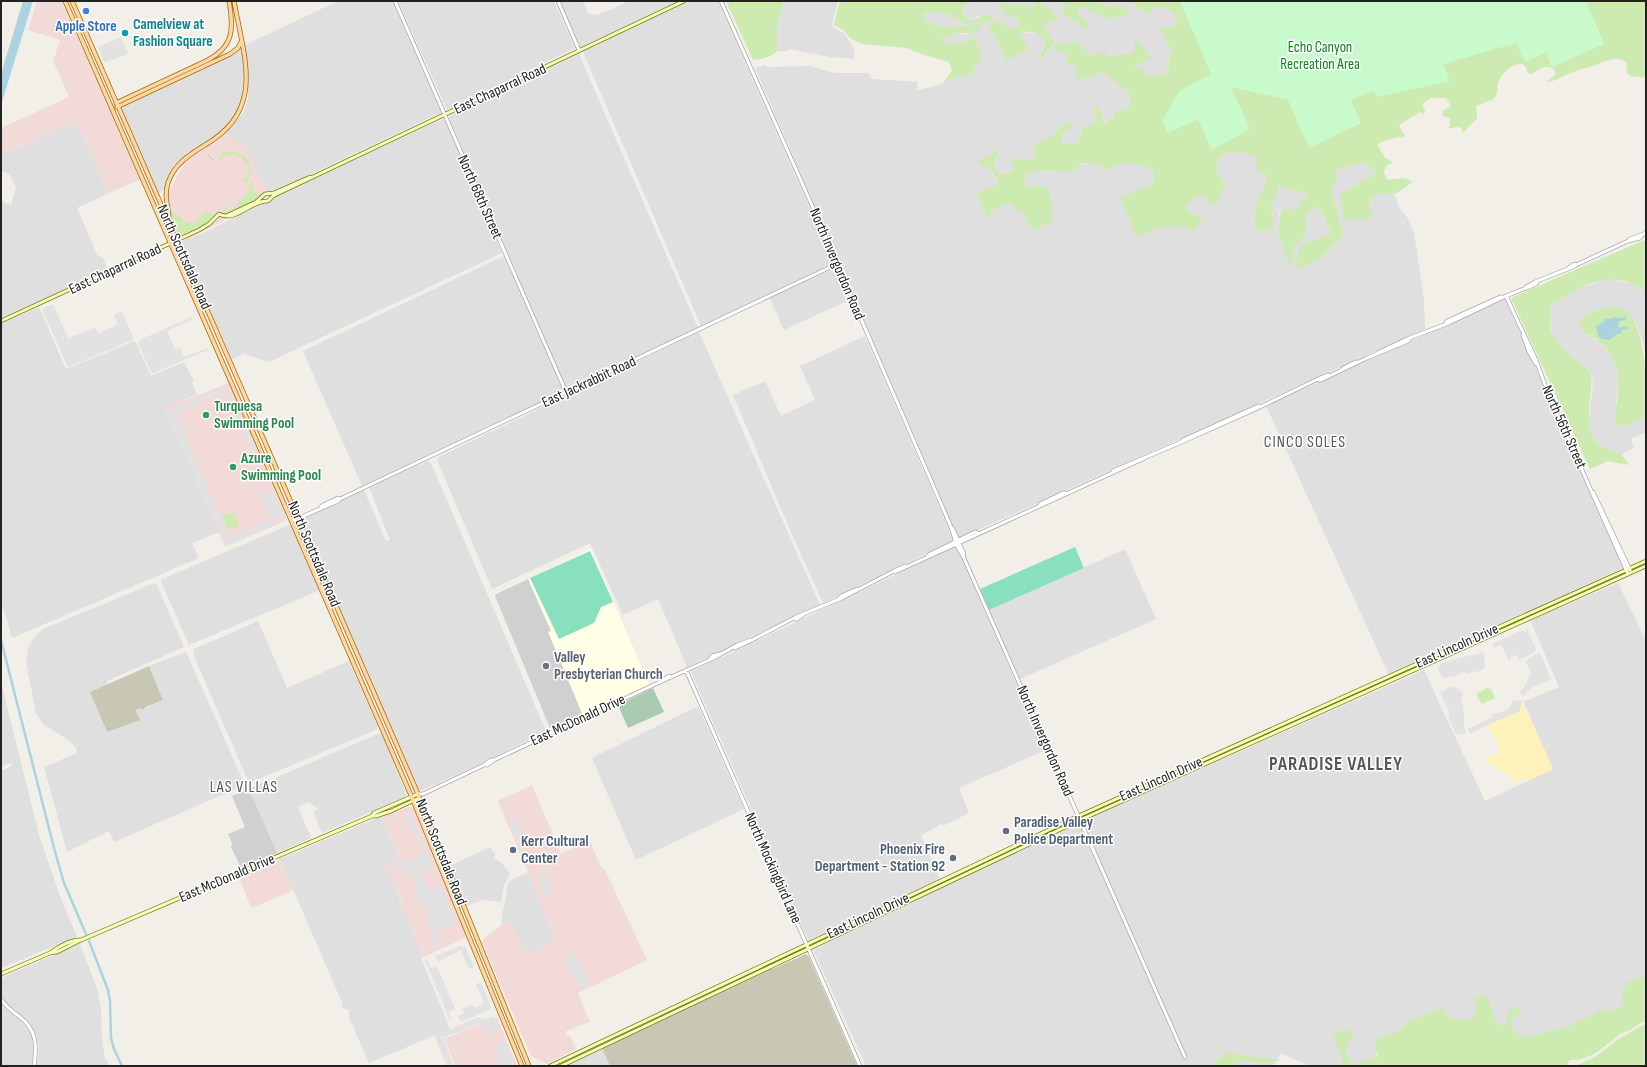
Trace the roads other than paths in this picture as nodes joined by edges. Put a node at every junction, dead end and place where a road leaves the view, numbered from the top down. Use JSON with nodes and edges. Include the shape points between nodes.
{"nodes":[{"id":1,"x":65,"y":1,"type":"edge"},
{"id":2,"x":72,"y":1,"type":"edge"},
{"id":3,"x":229,"y":1,"type":"edge"},
{"id":4,"x":234,"y":1,"type":"edge"},
{"id":5,"x":395,"y":1,"type":"edge"},
{"id":6,"x":558,"y":1,"type":"edge"},
{"id":7,"x":684,"y":1,"type":"edge"},
{"id":8,"x":721,"y":1,"type":"edge"},
{"id":9,"x":241,"y":42,"type":"junction"},
{"id":10,"x":579,"y":50,"type":"junction"},
{"id":11,"x":174,"y":76,"type":"junction"},
{"id":12,"x":176,"y":80,"type":"junction"},
{"id":13,"x":116,"y":102,"type":"junction"},
{"id":14,"x":112,"y":107,"type":"junction"},
{"id":15,"x":118,"y":107,"type":"junction"},
{"id":16,"x":445,"y":114,"type":"junction"},
{"id":17,"x":270,"y":196,"type":"junction"},
{"id":18,"x":263,"y":197,"type":"junction"},
{"id":19,"x":265,"y":201,"type":"junction"},
{"id":20,"x":254,"y":204,"type":"junction"},
{"id":21,"x":169,"y":223,"type":"junction"},
{"id":22,"x":1646,"y":233,"type":"edge"},
{"id":23,"x":176,"y":241,"type":"junction"},
{"id":24,"x":172,"y":243,"type":"junction"},
{"id":25,"x":837,"y":264,"type":"junction"},
{"id":26,"x":1504,"y":297,"type":"junction"},
{"id":27,"x":1,"y":321,"type":"edge"},
{"id":28,"x":566,"y":392,"type":"junction"},
{"id":29,"x":267,"y":446,"type":"junction"},
{"id":30,"x":260,"y":448,"type":"junction"},
{"id":31,"x":274,"y":463,"type":"junction"},
{"id":32,"x":268,"y":466,"type":"junction"},
{"id":33,"x":298,"y":518,"type":"junction"},
{"id":34,"x":292,"y":521,"type":"junction"},
{"id":35,"x":957,"y":542,"type":"junction"},
{"id":36,"x":1646,"y":561,"type":"edge"},
{"id":37,"x":1646,"y":566,"type":"edge"},
{"id":38,"x":1628,"y":569,"type":"junction"},
{"id":39,"x":1630,"y":573,"type":"junction"},
{"id":40,"x":686,"y":670,"type":"junction"},
{"id":41,"x":1322,"y":706,"type":"junction"},
{"id":42,"x":1324,"y":710,"type":"junction"},
{"id":43,"x":419,"y":796,"type":"junction"},
{"id":44,"x":412,"y":799,"type":"junction"},
{"id":45,"x":1080,"y":818,"type":"junction"},
{"id":46,"x":1040,"y":836,"type":"junction"},
{"id":47,"x":992,"y":857,"type":"junction"},
{"id":48,"x":994,"y":861,"type":"junction"},
{"id":49,"x":969,"y":868,"type":"junction"},
{"id":50,"x":971,"y":872,"type":"junction"},
{"id":51,"x":894,"y":903,"type":"junction"},
{"id":52,"x":895,"y":908,"type":"junction"},
{"id":53,"x":855,"y":924,"type":"junction"},
{"id":54,"x":807,"y":947,"type":"junction"},
{"id":55,"x":749,"y":972,"type":"junction"},
{"id":56,"x":1,"y":974,"type":"edge"},
{"id":57,"x":751,"y":976,"type":"junction"},
{"id":58,"x":1,"y":999,"type":"edge"},
{"id":59,"x":1185,"y":1057,"type":"dead end"},
{"id":60,"x":34,"y":1066,"type":"edge"},
{"id":61,"x":522,"y":1066,"type":"edge"},
{"id":62,"x":529,"y":1066,"type":"edge"},
{"id":63,"x":550,"y":1066,"type":"edge"},
{"id":64,"x":561,"y":1066,"type":"edge"},
{"id":65,"x":860,"y":1066,"type":"edge"}],
"edges":[{"from":1,"to":14,"type":"main road","name":"North Scottsdale Road"},
{"from":2,"to":13,"type":"main road","name":"North Scottsdale Road"},
{"from":3,"to":11,"type":"main road","via":[[232,31],[223,49]]},
{"from":4,"to":9,"type":"main road"},
{"from":5,"to":16,"type":"street","name":"North 68th Street"},
{"from":6,"to":10,"type":"street"},
{"from":7,"to":10,"type":"main road","name":"East Chaparral Road"},
{"from":8,"to":25,"type":"street","name":"North Invergordon Road"},
{"from":9,"to":12,"type":"main road","via":[[233,52]]},
{"from":9,"to":21,"type":"main road","via":[[247,79],[239,113],[221,135],[183,160],[173,171],[166,189]]},
{"from":10,"to":16,"type":"main road","name":"East Chaparral Road"},
{"from":11,"to":12,"type":"main road"},
{"from":11,"to":13,"type":"main road"},
{"from":12,"to":15,"type":"main road"},
{"from":13,"to":14,"type":"main road"},
{"from":13,"to":15,"type":"main road","name":"North Scottsdale Road"},
{"from":14,"to":15,"type":"main road"},
{"from":14,"to":24,"type":"main road","name":"North Scottsdale Road"},
{"from":15,"to":21,"type":"main road","name":"North Scottsdale Road"},
{"from":16,"to":17,"type":"main road","name":"East Chaparral Road"},
{"from":16,"to":28,"type":"street","name":"North 68th Street"},
{"from":17,"to":18,"type":"main road","name":"East Chaparral Road","via":[[265,194]]},
{"from":17,"to":19,"type":"main road","name":"East Chaparral Road","via":[[269,201]]},
{"from":18,"to":19,"type":"main road"},
{"from":18,"to":20,"type":"main road","name":"East Chaparral Road"},
{"from":19,"to":20,"type":"main road","name":"East Chaparral Road"},
{"from":20,"to":23,"type":"main road","name":"East Chaparral Road","via":[[233,216],[225,217],[218,214],[210,224]]},
{"from":21,"to":23,"type":"main road","name":"North Scottsdale Road"},
{"from":22,"to":26,"type":"street","name":"East McDonald Drive","via":[[1640,238],[1628,241]]},
{"from":23,"to":24,"type":"main road","name":"East Chaparral Road"},
{"from":23,"to":29,"type":"main road","name":"North Scottsdale Road"},
{"from":24,"to":27,"type":"main road","name":"East Chaparral Road"},
{"from":24,"to":30,"type":"main road","name":"North Scottsdale Road"},
{"from":25,"to":28,"type":"street","name":"East Jackrabbit Road"},
{"from":25,"to":35,"type":"street","name":"North Invergordon Road"},
{"from":26,"to":35,"type":"street","name":"East McDonald Drive"},
{"from":26,"to":38,"type":"street","name":"North 56th Street"},
{"from":28,"to":33,"type":"street","name":"East Jackrabbit Road"},
{"from":29,"to":30,"type":"main road"},
{"from":29,"to":31,"type":"main road","name":"North Scottsdale Road"},
{"from":30,"to":32,"type":"main road","name":"North Scottsdale Road"},
{"from":31,"to":32,"type":"main road"},
{"from":31,"to":33,"type":"main road","name":"North Scottsdale Road"},
{"from":32,"to":34,"type":"main road","name":"North Scottsdale Road"},
{"from":33,"to":34,"type":"street","name":"East Jackrabbit Road"},
{"from":33,"to":43,"type":"main road","name":"North Scottsdale Road"},
{"from":34,"to":44,"type":"main road","name":"North Scottsdale Road"},
{"from":35,"to":40,"type":"street","name":"East McDonald Drive"},
{"from":35,"to":45,"type":"street","name":"North Invergordon Road"},
{"from":36,"to":38,"type":"main road","name":"East Lincoln Drive"},
{"from":37,"to":39,"type":"main road","name":"East Lincoln Drive"},
{"from":38,"to":39,"type":"street","name":"North 56th Street"},
{"from":38,"to":41,"type":"main road","name":"East Lincoln Drive"},
{"from":39,"to":42,"type":"main road","name":"East Lincoln Drive"},
{"from":40,"to":43,"type":"street","name":"East McDonald Drive"},
{"from":40,"to":54,"type":"street","name":"North Mockingbird Lane"},
{"from":41,"to":42,"type":"main road"},
{"from":41,"to":45,"type":"main road","name":"East Lincoln Drive"},
{"from":42,"to":45,"type":"main road","name":"East Lincoln Drive"},
{"from":43,"to":44,"type":"main road","name":"East McDonald Drive"},
{"from":43,"to":62,"type":"main road","name":"North Scottsdale Road"},
{"from":44,"to":56,"type":"main road","name":"East McDonald Drive","via":[[374,813]]},
{"from":44,"to":61,"type":"main road","name":"North Scottsdale Road"},
{"from":45,"to":46,"type":"main road","name":"East Lincoln Drive"},
{"from":45,"to":59,"type":"street","name":"North Invergordon Road"},
{"from":46,"to":47,"type":"main road","name":"East Lincoln Drive"},
{"from":46,"to":48,"type":"main road","name":"East Lincoln Drive"},
{"from":47,"to":48,"type":"main road"},
{"from":47,"to":49,"type":"main road","name":"East Lincoln Drive"},
{"from":48,"to":50,"type":"main road","name":"East Lincoln Drive"},
{"from":49,"to":50,"type":"main road"},
{"from":49,"to":51,"type":"main road","name":"East Lincoln Drive"},
{"from":50,"to":52,"type":"main road","name":"East Lincoln Drive"},
{"from":51,"to":52,"type":"main road"},
{"from":51,"to":53,"type":"main road","name":"East Lincoln Drive"},
{"from":52,"to":53,"type":"main road","name":"East Lincoln Drive"},
{"from":53,"to":54,"type":"main road","name":"East Lincoln Drive"},
{"from":54,"to":55,"type":"main road","name":"East Lincoln Drive"},
{"from":54,"to":57,"type":"main road","name":"East Lincoln Drive"},
{"from":54,"to":65,"type":"street","name":"North Mockingbird Lane"},
{"from":55,"to":57,"type":"main road"},
{"from":55,"to":63,"type":"main road","name":"East Lincoln Drive"},
{"from":57,"to":64,"type":"main road","name":"East Lincoln Drive"},
{"from":58,"to":60,"type":"street","via":[[33,1032],[36,1046]]}]}
